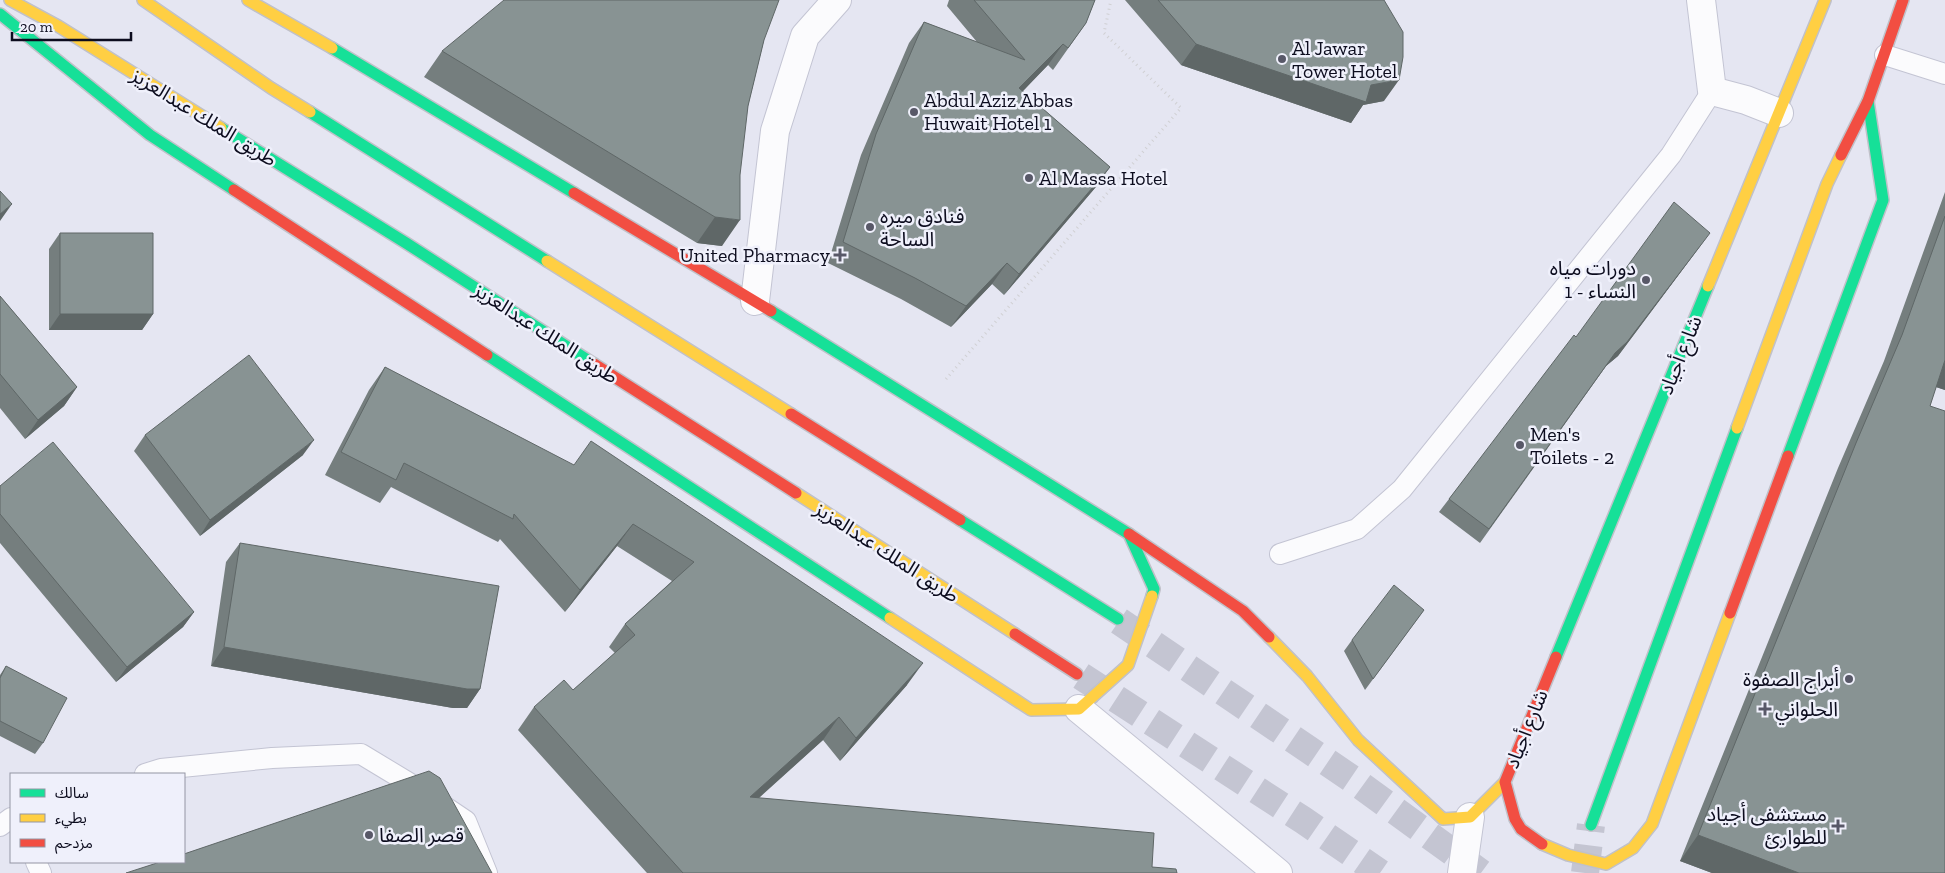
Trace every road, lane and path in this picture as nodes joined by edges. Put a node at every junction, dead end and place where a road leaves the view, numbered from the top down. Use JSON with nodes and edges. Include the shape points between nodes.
{"nodes":[{"id":1,"x":10,"y":0,"type":"edge"},
{"id":2,"x":143,"y":0,"type":"edge"},
{"id":3,"x":248,"y":0,"type":"edge"},
{"id":4,"x":837,"y":0,"type":"edge"},
{"id":5,"x":1111,"y":0,"type":"edge"},
{"id":6,"x":1701,"y":0,"type":"edge"},
{"id":7,"x":1826,"y":0,"type":"edge"},
{"id":8,"x":1903,"y":0,"type":"edge"},
{"id":9,"x":0,"y":14,"type":"edge"},
{"id":10,"x":1885,"y":55,"type":"junction"},
{"id":11,"x":1945,"y":74,"type":"edge"},
{"id":12,"x":1712,"y":91,"type":"junction"},
{"id":13,"x":1868,"y":101,"type":"junction"},
{"id":14,"x":1779,"y":113,"type":"junction"},
{"id":15,"x":755,"y":301,"type":"junction"},
{"id":16,"x":923,"y":406,"type":"junction"},
{"id":17,"x":1129,"y":534,"type":"junction"},
{"id":18,"x":1280,"y":554,"type":"dead end"},
{"id":19,"x":1118,"y":620,"type":"tunnel mouth"},
{"id":20,"x":1078,"y":674,"type":"tunnel mouth"},
{"id":21,"x":1079,"y":709,"type":"junction"},
{"id":22,"x":148,"y":773,"type":"edge"},
{"id":23,"x":1505,"y":782,"type":"junction"},
{"id":24,"x":1470,"y":817,"type":"junction"},
{"id":25,"x":1591,"y":825,"type":"tunnel mouth"},
{"id":26,"x":487,"y":873,"type":"edge"},
{"id":27,"x":1278,"y":873,"type":"edge"},
{"id":28,"x":1462,"y":873,"type":"edge"}],
"edges":[{"from":1,"to":20,"type":"main road","name":"طريق الملك عبدالعزيز","via":[[58,26],[406,243]]},
{"from":2,"to":19,"type":"main road","via":[[271,88]]},
{"from":3,"to":15,"type":"main road"},
{"from":4,"to":15,"type":"street","via":[[805,36],[775,131]]},
{"from":5,"to":16,"type":"path","via":[[1104,33],[1181,108]]},
{"from":6,"to":12,"type":"street"},
{"from":7,"to":14,"type":"main road","name":"شارع أجياد"},
{"from":8,"to":10,"type":"main road","name":"شارع أجياد"},
{"from":9,"to":21,"type":"main road","via":[[150,135],[1031,710]]},
{"from":10,"to":11,"type":"lane"},
{"from":10,"to":13,"type":"main road","name":"شارع أجياد"},
{"from":12,"to":14,"type":"street"},
{"from":12,"to":18,"type":"lane","via":[[1670,155],[1402,489],[1357,530]]},
{"from":13,"to":23,"type":"main road","name":"شارع أجياد","via":[[1883,200],[1652,824],[1633,848],[1606,864],[1578,859],[1535,841],[1515,822]]},
{"from":13,"to":25,"type":"main road","name":"شارع أجياد","via":[[1827,184]]},
{"from":14,"to":23,"type":"main road","name":"شارع أجياد"},
{"from":15,"to":16,"type":"main road"},
{"from":16,"to":17,"type":"main road"},
{"from":17,"to":21,"type":"main road","via":[[1154,589],[1128,665]]},
{"from":17,"to":24,"type":"main road","via":[[1243,612],[1307,676],[1358,740],[1444,819]]},
{"from":21,"to":27,"type":"street"},
{"from":22,"to":26,"type":"lane","via":[[272,758],[361,754],[466,821]]},
{"from":23,"to":24,"type":"main road"},
{"from":24,"to":28,"type":"street"}]}
